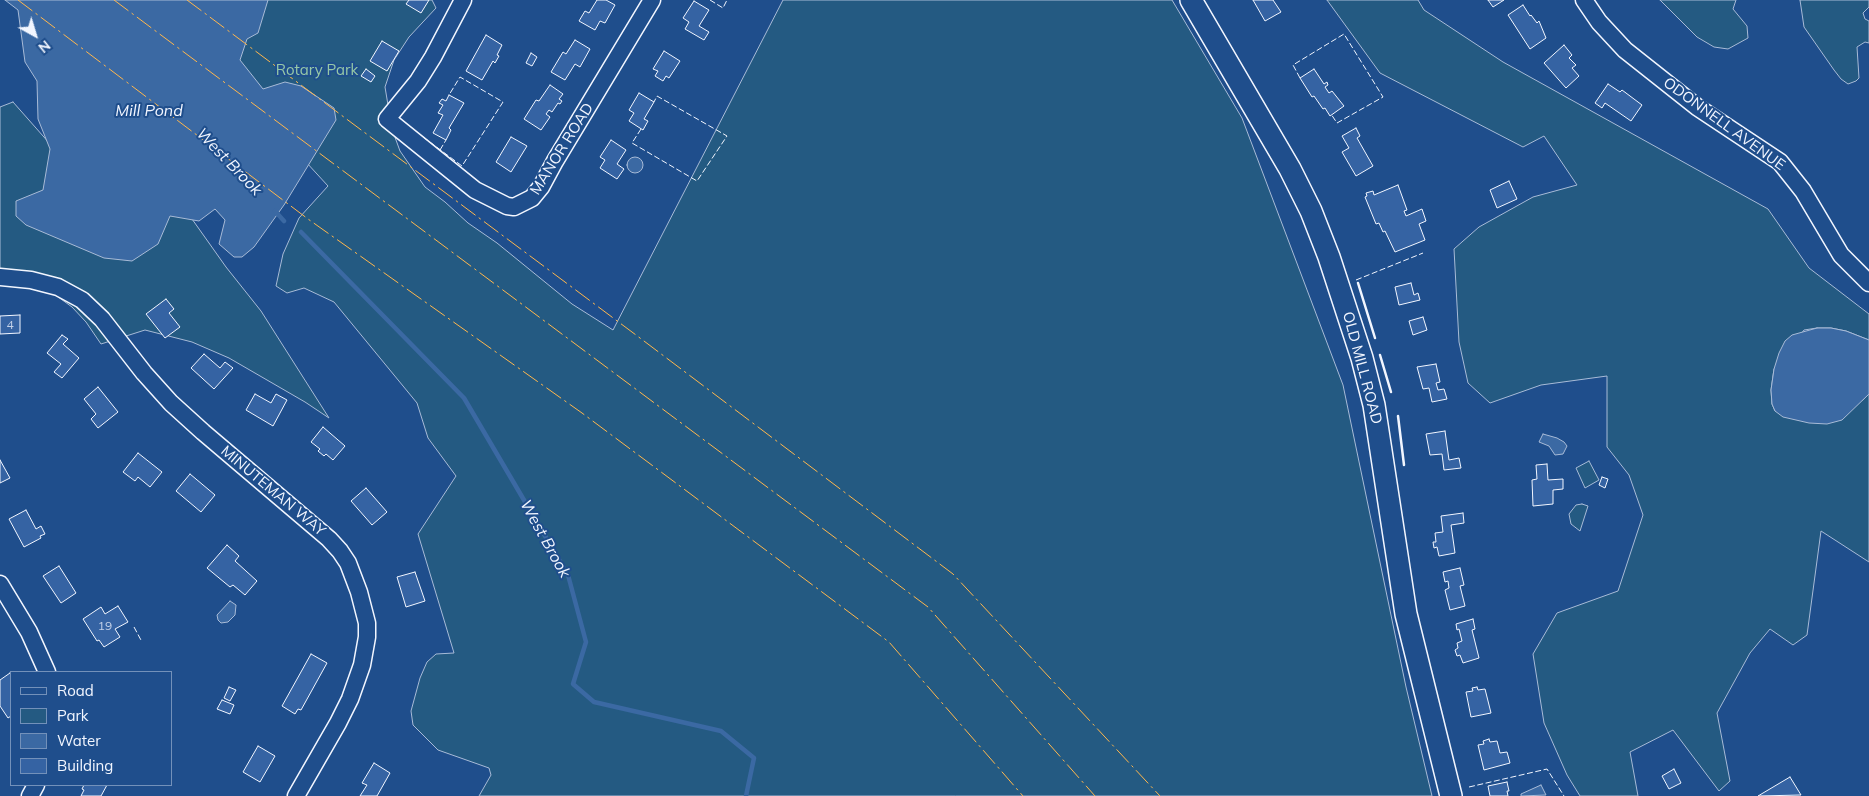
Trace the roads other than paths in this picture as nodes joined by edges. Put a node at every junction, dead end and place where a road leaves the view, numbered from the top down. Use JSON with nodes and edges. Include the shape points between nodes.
{"nodes":[{"id":1,"x":463,"y":0,"type":"edge"},
{"id":2,"x":652,"y":0,"type":"edge"},
{"id":3,"x":1191,"y":0,"type":"edge"},
{"id":4,"x":1584,"y":0,"type":"edge"},
{"id":5,"x":0,"y":277,"type":"edge"},
{"id":6,"x":1869,"y":283,"type":"edge"},
{"id":7,"x":0,"y":584,"type":"edge"},
{"id":8,"x":47,"y":671,"type":"edge"},
{"id":9,"x":296,"y":796,"type":"edge"},
{"id":10,"x":1451,"y":796,"type":"edge"}],
"edges":[{"from":1,"to":2,"type":"street","name":"MANOR ROAD","via":[[418,81],[387,119],[476,190],[514,207],[532,198],[541,187]]},
{"from":3,"to":10,"type":"main road","name":"OLD MILL ROAD","via":[[1290,169],[1329,256],[1374,405],[1406,614]]},
{"from":4,"to":6,"type":"street","name":"ODONNELL AVENUE","via":[[1625,50],[1697,107],[1780,162],[1803,191],[1841,255]]},
{"from":5,"to":9,"type":"street","name":"MINUTEMAN WAY","via":[[58,287],[82,300],[102,319],[178,410],[329,538],[348,563],[367,623],[362,665],[338,723]]},
{"from":7,"to":8,"type":"street","via":[[29,632]]}]}
